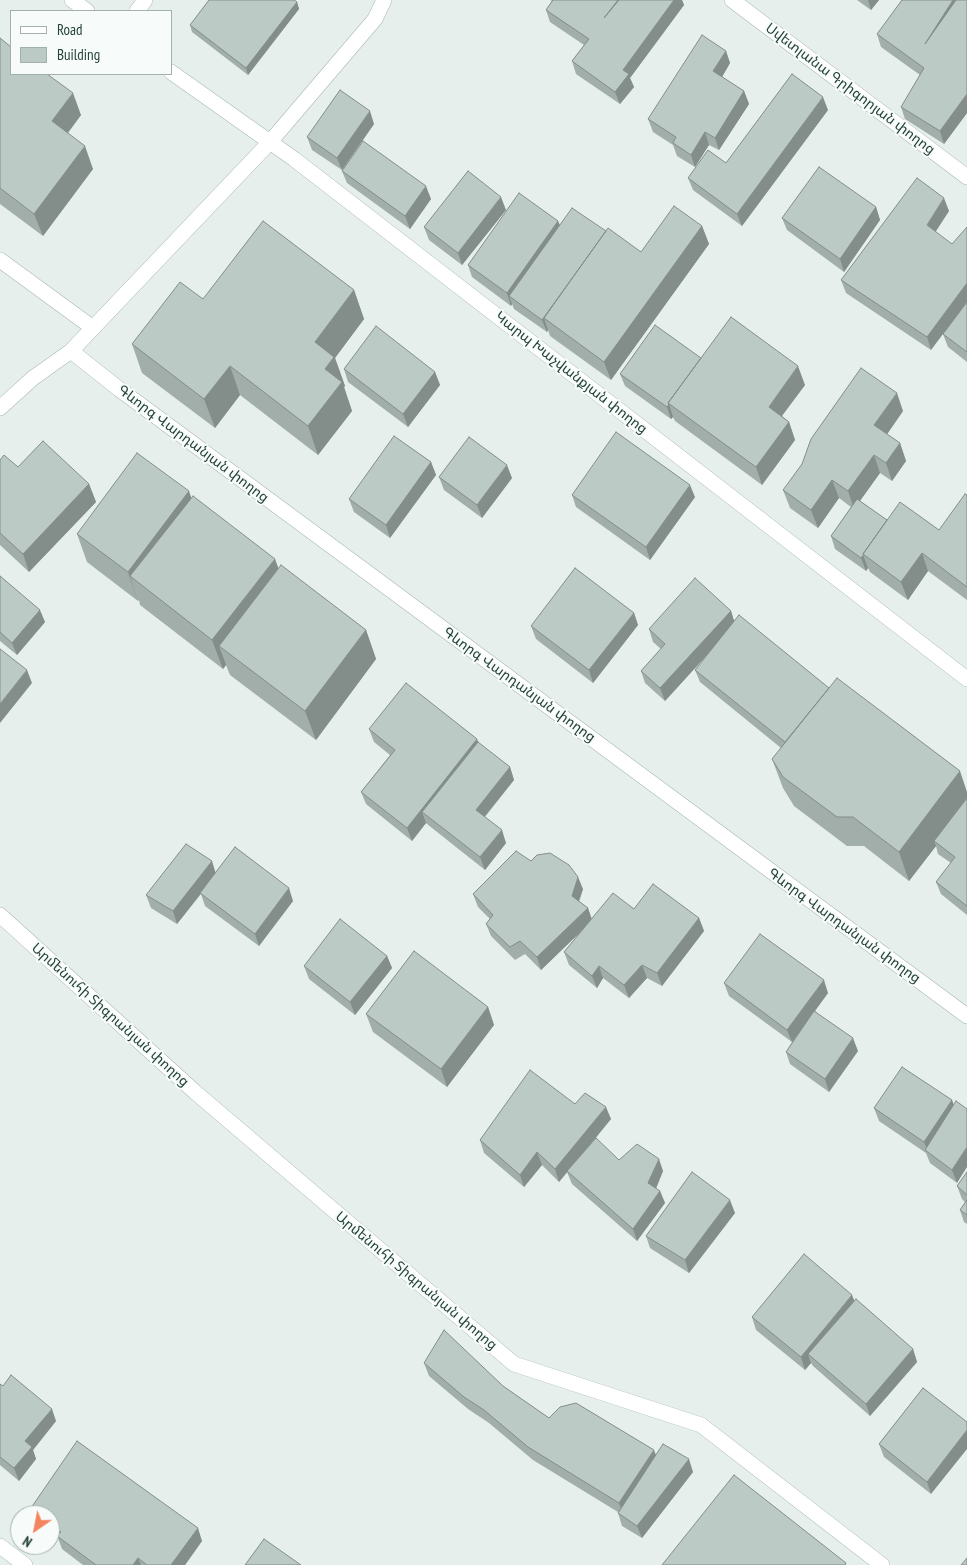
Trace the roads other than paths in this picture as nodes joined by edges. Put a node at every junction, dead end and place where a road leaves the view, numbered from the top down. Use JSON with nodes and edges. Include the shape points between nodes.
{"nodes":[{"id":1,"x":72,"y":0,"type":"edge"},
{"id":2,"x":384,"y":0,"type":"edge"},
{"id":3,"x":732,"y":0,"type":"edge"},
{"id":4,"x":86,"y":10,"type":"edge"},
{"id":5,"x":172,"y":73,"type":"edge"},
{"id":6,"x":270,"y":142,"type":"junction"},
{"id":7,"x":967,"y":177,"type":"edge"},
{"id":8,"x":0,"y":260,"type":"edge"},
{"id":9,"x":93,"y":328,"type":"junction"},
{"id":10,"x":71,"y":351,"type":"junction"},
{"id":11,"x":0,"y":408,"type":"edge"},
{"id":12,"x":967,"y":679,"type":"edge"},
{"id":13,"x":0,"y":915,"type":"edge"},
{"id":14,"x":967,"y":1016,"type":"edge"},
{"id":15,"x":0,"y":1546,"type":"edge"},
{"id":16,"x":25,"y":1565,"type":"edge"},
{"id":17,"x":882,"y":1565,"type":"edge"}],
"edges":[{"from":1,"to":4,"type":"street"},
{"from":2,"to":6,"type":"street","via":[[375,19]]},
{"from":3,"to":7,"type":"street","name":"Սվետլանա Գրիգորյան փողոց"},
{"from":5,"to":6,"type":"street","name":"Կարպ Խաչվանքյան փողոց"},
{"from":6,"to":9,"type":"street"},
{"from":6,"to":12,"type":"street","name":"Կարպ Խաչվանքյան փողոց"},
{"from":8,"to":9,"type":"street"},
{"from":9,"to":10,"type":"street"},
{"from":10,"to":11,"type":"street","via":[[33,378]]},
{"from":10,"to":14,"type":"street","name":"Գևորգ Վարդանյան փողոց"},
{"from":13,"to":17,"type":"street","name":"Արմենուհի Տիգրանյան փողոց","via":[[195,1092],[514,1364],[701,1425]]},
{"from":15,"to":16,"type":"street"}]}
